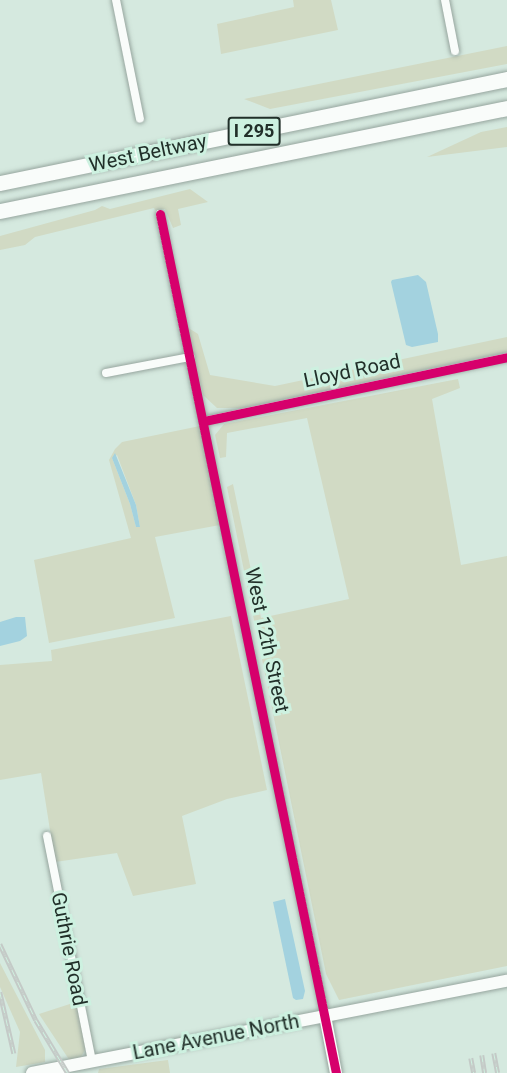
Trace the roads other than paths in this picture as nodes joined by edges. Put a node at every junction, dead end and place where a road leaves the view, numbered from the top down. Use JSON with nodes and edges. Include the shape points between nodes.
{"nodes":[{"id":1,"x":116,"y":0,"type":"edge"},
{"id":2,"x":445,"y":0,"type":"edge"},
{"id":3,"x":456,"y":51,"type":"dead end"},
{"id":4,"x":507,"y":79,"type":"edge"},
{"id":5,"x":507,"y":108,"type":"edge"},
{"id":6,"x":140,"y":119,"type":"dead end"},
{"id":7,"x":0,"y":183,"type":"edge"},
{"id":8,"x":0,"y":211,"type":"edge"},
{"id":9,"x":160,"y":214,"type":"dead end"},
{"id":10,"x":190,"y":357,"type":"junction"},
{"id":11,"x":507,"y":357,"type":"edge"},
{"id":12,"x":106,"y":373,"type":"dead end"},
{"id":13,"x":204,"y":421,"type":"junction"},
{"id":14,"x":46,"y":836,"type":"dead end"},
{"id":15,"x":507,"y":981,"type":"edge"},
{"id":16,"x":325,"y":1016,"type":"junction"},
{"id":17,"x":92,"y":1061,"type":"junction"},
{"id":18,"x":32,"y":1073,"type":"edge"},
{"id":19,"x":336,"y":1073,"type":"edge"}],
"edges":[{"from":1,"to":6,"type":"street"},
{"from":2,"to":3,"type":"street"},
{"from":4,"to":7,"type":"highway","name":"West Beltway","number":"I 295"},
{"from":5,"to":8,"type":"highway","name":"West Beltway","number":"I 295"},
{"from":9,"to":10,"type":"street","name":"West 12th Street"},
{"from":10,"to":12,"type":"street"},
{"from":10,"to":13,"type":"street","name":"West 12th Street"},
{"from":11,"to":13,"type":"street","name":"Lloyd Road"},
{"from":13,"to":16,"type":"street","name":"West 12th Street"},
{"from":14,"to":17,"type":"street","name":"Guthrie Road"},
{"from":15,"to":16,"type":"main road","name":"Lane Avenue North"},
{"from":16,"to":17,"type":"main road","name":"Lane Avenue North"},
{"from":16,"to":19,"type":"main road","name":"West 12th Street"},
{"from":17,"to":18,"type":"main road","name":"Lane Avenue North"}]}
